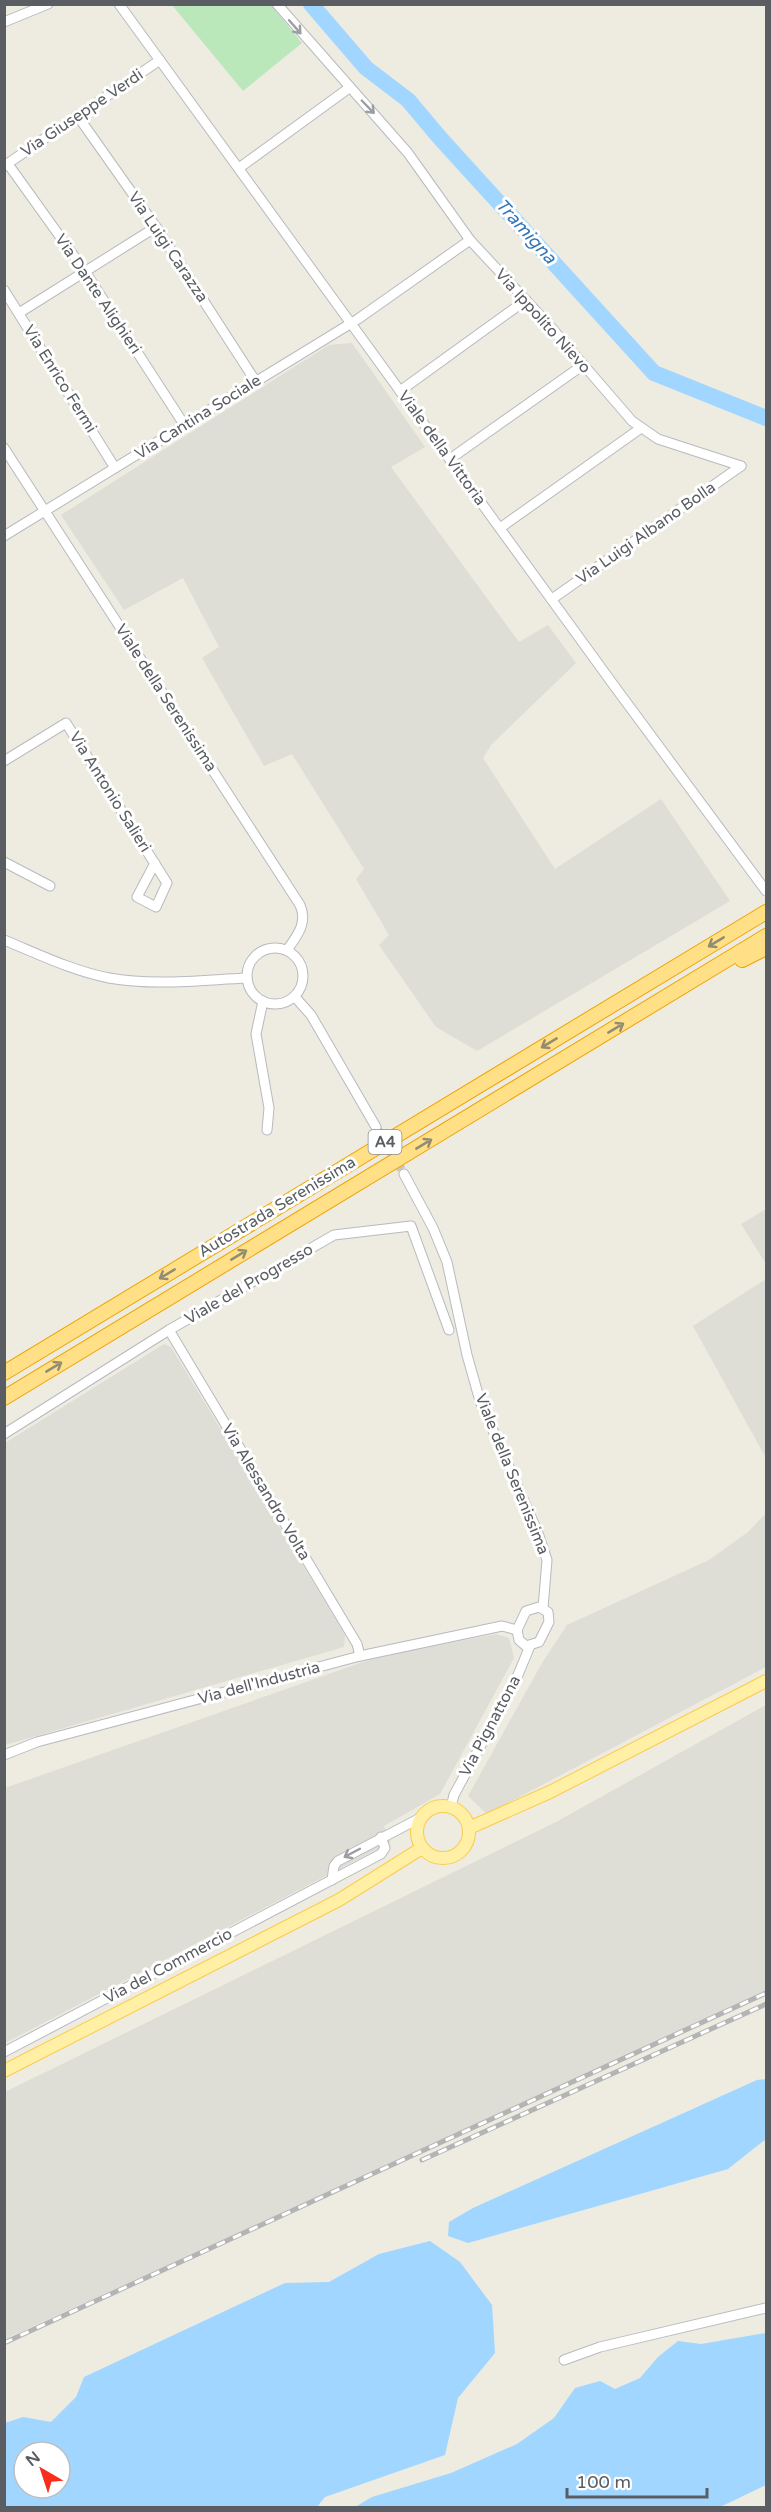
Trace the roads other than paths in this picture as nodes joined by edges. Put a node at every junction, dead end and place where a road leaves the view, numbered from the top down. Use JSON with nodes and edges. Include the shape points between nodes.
{"nodes":[{"id":1,"x":48,"y":4,"type":"edge"},
{"id":2,"x":119,"y":4,"type":"edge"},
{"id":3,"x":277,"y":4,"type":"edge"},
{"id":4,"x":4,"y":22,"type":"edge"},
{"id":5,"x":160,"y":60,"type":"junction"},
{"id":6,"x":349,"y":88,"type":"junction"},
{"id":7,"x":77,"y":115,"type":"junction"},
{"id":8,"x":6,"y":165,"type":"edge"},
{"id":9,"x":239,"y":168,"type":"junction"},
{"id":10,"x":156,"y":227,"type":"junction"},
{"id":11,"x":470,"y":240,"type":"junction"},
{"id":12,"x":84,"y":270,"type":"junction"},
{"id":13,"x":4,"y":290,"type":"edge"},
{"id":14,"x":526,"y":300,"type":"junction"},
{"id":15,"x":19,"y":313,"type":"junction"},
{"id":16,"x":351,"y":323,"type":"junction"},
{"id":17,"x":583,"y":365,"type":"junction"},
{"id":18,"x":256,"y":382,"type":"junction"},
{"id":19,"x":400,"y":391,"type":"junction"},
{"id":20,"x":185,"y":426,"type":"junction"},
{"id":21,"x":641,"y":428,"type":"junction"},
{"id":22,"x":4,"y":448,"type":"edge"},
{"id":23,"x":450,"y":459,"type":"junction"},
{"id":24,"x":741,"y":466,"type":"joint"},
{"id":25,"x":115,"y":468,"type":"junction"},
{"id":26,"x":45,"y":510,"type":"junction"},
{"id":27,"x":500,"y":528,"type":"junction"},
{"id":28,"x":4,"y":536,"type":"edge"},
{"id":29,"x":552,"y":599,"type":"junction"},
{"id":30,"x":4,"y":761,"type":"edge"},
{"id":31,"x":4,"y":862,"type":"edge"},
{"id":32,"x":155,"y":862,"type":"dead end"},
{"id":33,"x":50,"y":886,"type":"dead end"},
{"id":34,"x":766,"y":891,"type":"edge"},
{"id":35,"x":766,"y":912,"type":"edge"},
{"id":36,"x":766,"y":936,"type":"edge"},
{"id":37,"x":4,"y":940,"type":"edge"},
{"id":38,"x":766,"y":948,"type":"edge"},
{"id":39,"x":287,"y":950,"type":"junction"},
{"id":40,"x":704,"y":975,"type":"junction"},
{"id":41,"x":247,"y":978,"type":"junction"},
{"id":42,"x":295,"y":996,"type":"junction"},
{"id":43,"x":263,"y":1001,"type":"junction"},
{"id":44,"x":376,"y":1127,"type":"tunnel mouth"},
{"id":45,"x":267,"y":1130,"type":"dead end"},
{"id":46,"x":404,"y":1174,"type":"tunnel mouth"},
{"id":47,"x":169,"y":1330,"type":"junction"},
{"id":48,"x":449,"y":1330,"type":"dead end"},
{"id":49,"x":4,"y":1373,"type":"edge"},
{"id":50,"x":4,"y":1398,"type":"edge"},
{"id":51,"x":4,"y":1434,"type":"edge"},
{"id":52,"x":543,"y":1608,"type":"junction"},
{"id":53,"x":517,"y":1630,"type":"junction"},
{"id":54,"x":531,"y":1646,"type":"junction"},
{"id":55,"x":360,"y":1656,"type":"junction"},
{"id":56,"x":766,"y":1681,"type":"edge"},
{"id":57,"x":4,"y":1755,"type":"edge"},
{"id":58,"x":451,"y":1807,"type":"junction"},
{"id":59,"x":422,"y":1817,"type":"junction"},
{"id":60,"x":469,"y":1828,"type":"junction"},
{"id":61,"x":381,"y":1837,"type":"junction"},
{"id":62,"x":422,"y":1848,"type":"junction"},
{"id":63,"x":332,"y":1880,"type":"junction"},
{"id":64,"x":4,"y":2052,"type":"edge"},
{"id":65,"x":4,"y":2071,"type":"edge"},
{"id":66,"x":766,"y":2308,"type":"edge"},
{"id":67,"x":564,"y":2360,"type":"dead end"}],
"edges":[{"from":1,"to":4,"type":"street"},
{"from":2,"to":5,"type":"street","name":"Viale della Vittoria"},
{"from":3,"to":6,"type":"street","name":"Via Ippolito Nievo","one_way":true},
{"from":5,"to":7,"type":"street","name":"Via Giuseppe Verdi"},
{"from":5,"to":9,"type":"street","name":"Viale della Vittoria"},
{"from":6,"to":9,"type":"street"},
{"from":6,"to":11,"type":"street","name":"Via Ippolito Nievo","one_way":true,"via":[[408,153]]},
{"from":7,"to":8,"type":"street","name":"Via Giuseppe Verdi"},
{"from":7,"to":10,"type":"street","name":"Via Luigi Carazza"},
{"from":8,"to":12,"type":"street","name":"Via Dante Alighieri"},
{"from":9,"to":16,"type":"street","name":"Viale della Vittoria"},
{"from":10,"to":12,"type":"street"},
{"from":10,"to":18,"type":"street","name":"Via Luigi Carazza"},
{"from":11,"to":14,"type":"street","name":"Via Ippolito Nievo"},
{"from":11,"to":16,"type":"street"},
{"from":12,"to":15,"type":"street"},
{"from":12,"to":20,"type":"street","name":"Via Dante Alighieri"},
{"from":13,"to":15,"type":"street","name":"Via Enrico Fermi"},
{"from":14,"to":17,"type":"street","name":"Via Ippolito Nievo"},
{"from":14,"to":19,"type":"street"},
{"from":15,"to":25,"type":"street","name":"Via Enrico Fermi"},
{"from":16,"to":18,"type":"street","name":"Via Cantina Sociale"},
{"from":16,"to":19,"type":"street","name":"Viale della Vittoria"},
{"from":17,"to":21,"type":"street","name":"Via Ippolito Nievo"},
{"from":17,"to":23,"type":"street"},
{"from":18,"to":20,"type":"street","name":"Via Cantina Sociale"},
{"from":19,"to":23,"type":"street","name":"Viale della Vittoria"},
{"from":20,"to":25,"type":"street","name":"Via Cantina Sociale"},
{"from":21,"to":24,"type":"street","name":"Via Ippolito Nievo","via":[[674,445]]},
{"from":21,"to":27,"type":"street"},
{"from":22,"to":26,"type":"street","name":"Viale della Serenissima"},
{"from":23,"to":27,"type":"street","name":"Viale della Vittoria"},
{"from":24,"to":29,"type":"street","name":"Via Luigi Albano Bolla"},
{"from":25,"to":26,"type":"street","name":"Via Cantina Sociale"},
{"from":26,"to":28,"type":"street","name":"Via Cantina Sociale"},
{"from":26,"to":39,"type":"street","name":"Viale della Serenissima","via":[[302,909],[298,934]]},
{"from":27,"to":29,"type":"street","name":"Viale della Vittoria"},
{"from":29,"to":34,"type":"street","name":"Viale della Vittoria"},
{"from":30,"to":32,"type":"street","name":"Via Antonio Salieri","via":[[66,723]]},
{"from":31,"to":33,"type":"street"},
{"from":35,"to":49,"type":"highway","name":"Autostrada Serenissima","number":"A4","one_way":true},
{"from":36,"to":40,"type":"highway","name":"Autostrada Serenissima","number":"A4"},
{"from":37,"to":41,"type":"street","via":[[108,978],[159,982]]},
{"from":38,"to":40,"type":"highway"},
{"from":39,"to":41,"type":"street","via":[[268,949],[260,953],[248,968]]},
{"from":39,"to":42,"type":"street","via":[[303,972]]},
{"from":50,"to":40,"type":"highway","name":"Autostrada Serenissima","number":"A4","one_way":true},
{"from":41,"to":43,"type":"street","via":[[255,996]]},
{"from":42,"to":43,"type":"street","via":[[280,1004]]},
{"from":42,"to":44,"type":"street","via":[[311,1015]]},
{"from":43,"to":45,"type":"street","via":[[256,1034],[269,1108]]},
{"from":46,"to":52,"type":"street","name":"Viale della Serenissima","via":[[447,1262],[480,1401],[548,1560]]},
{"from":47,"to":48,"type":"street","name":"Viale del Progresso","via":[[334,1235],[411,1226]]},
{"from":47,"to":51,"type":"street","name":"Viale del Progresso"},
{"from":47,"to":55,"type":"street","name":"Via Alessandro Volta","via":[[357,1644]]},
{"from":52,"to":53,"type":"street","via":[[529,1609]]},
{"from":52,"to":54,"type":"street","via":[[548,1612],[549,1622],[539,1642]]},
{"from":53,"to":54,"type":"street","via":[[519,1640]]},
{"from":53,"to":55,"type":"street","name":"Via dell'Industria","via":[[502,1626]]},
{"from":54,"to":58,"type":"street","name":"Via Pignattona"},
{"from":55,"to":57,"type":"street","name":"Via dell'Industria","via":[[37,1742]]},
{"from":56,"to":60,"type":"main road","via":[[550,1792]]},
{"from":58,"to":59,"type":"main road","via":[[438,1806]]},
{"from":58,"to":60,"type":"main road","via":[[461,1812]]},
{"from":59,"to":61,"type":"street"},
{"from":59,"to":62,"type":"main road","via":[[417,1833]]},
{"from":60,"to":62,"type":"main road","via":[[468,1840],[456,1855],[438,1858]]},
{"from":61,"to":63,"type":"street","one_way":true,"via":[[338,1861],[333,1866]]},
{"from":61,"to":63,"type":"street","name":"Via del Commercio","via":[[386,1848],[381,1854]]},
{"from":62,"to":65,"type":"main road","via":[[339,1900]]},
{"from":63,"to":64,"type":"street","name":"Via del Commercio"},
{"from":66,"to":67,"type":"street","via":[[600,2347]]}]}
